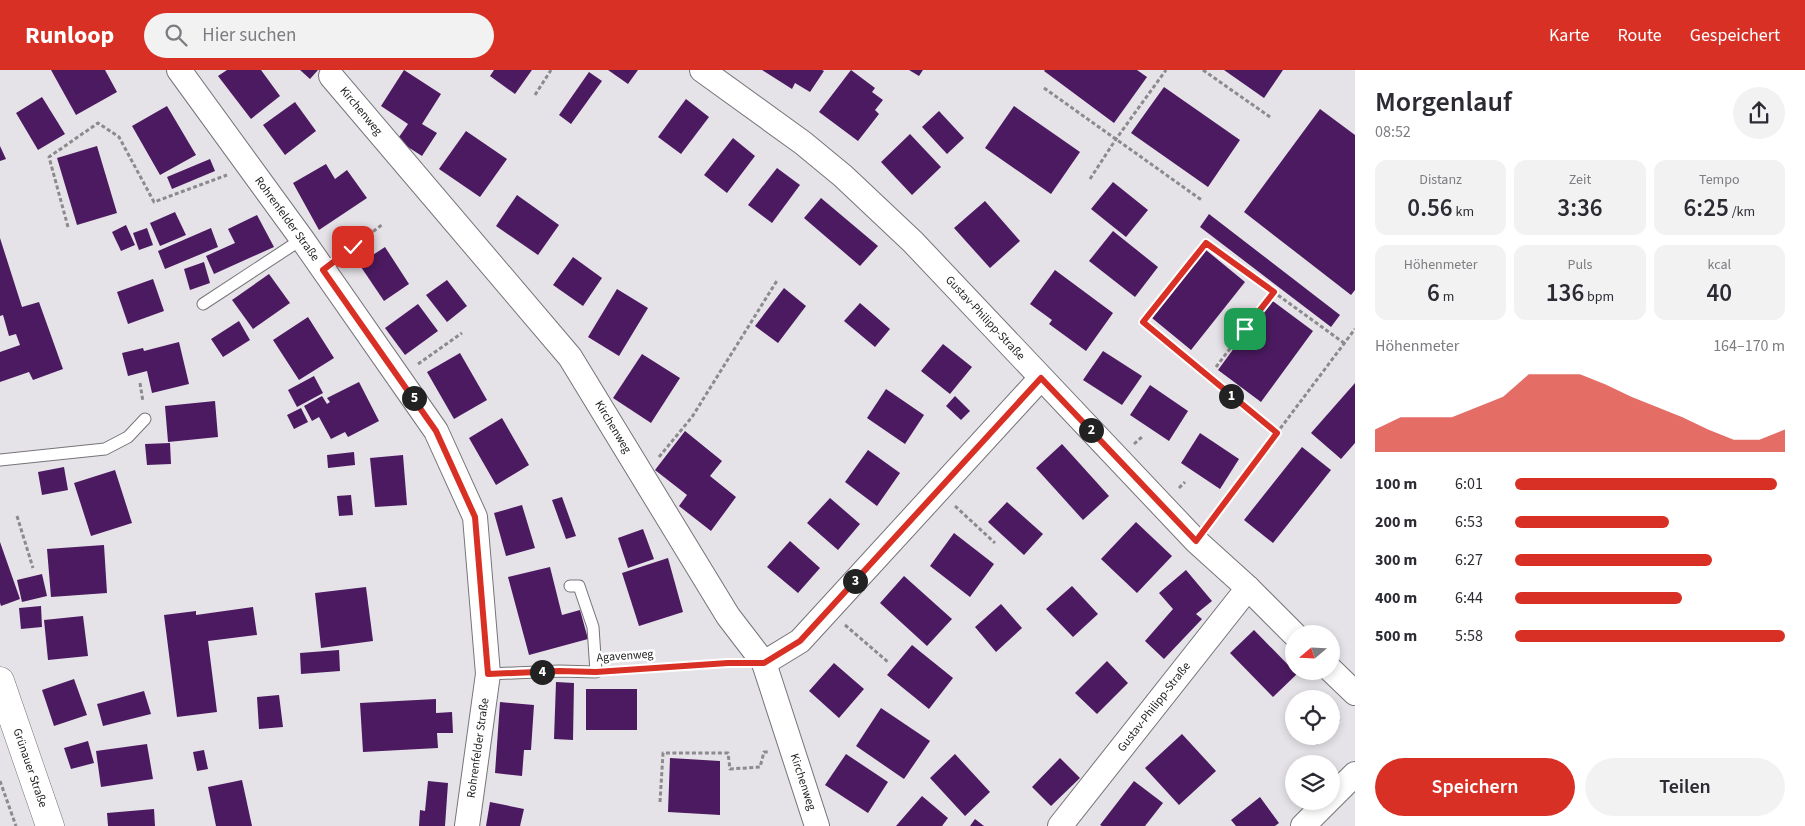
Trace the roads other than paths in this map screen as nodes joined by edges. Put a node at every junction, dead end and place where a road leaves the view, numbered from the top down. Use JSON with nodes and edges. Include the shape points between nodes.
{"nodes":[{"id":1,"x":179,"y":70,"type":"edge"},
{"id":2,"x":702,"y":70,"type":"edge"},
{"id":3,"x":331,"y":76,"type":"dead end"},
{"id":4,"x":302,"y":239,"type":"junction"},
{"id":5,"x":203,"y":304,"type":"dead end"},
{"id":6,"x":1041,"y":378,"type":"junction"},
{"id":7,"x":145,"y":419,"type":"dead end"},
{"id":8,"x":0,"y":460,"type":"edge"},
{"id":9,"x":570,"y":586,"type":"dead end"},
{"id":10,"x":1248,"y":588,"type":"junction"},
{"id":11,"x":1285,"y":625,"type":"edge"},
{"id":12,"x":764,"y":663,"type":"junction"},
{"id":13,"x":488,"y":674,"type":"junction"},
{"id":14,"x":1340,"y":679,"type":"edge"},
{"id":15,"x":0,"y":681,"type":"edge"},
{"id":16,"x":1355,"y":693,"type":"edge"},
{"id":17,"x":1355,"y":774,"type":"edge"},
{"id":18,"x":1340,"y":789,"type":"edge"},
{"id":19,"x":1319,"y":810,"type":"edge"},
{"id":20,"x":50,"y":826,"type":"edge"},
{"id":21,"x":467,"y":826,"type":"edge"},
{"id":22,"x":817,"y":826,"type":"edge"},
{"id":23,"x":1060,"y":826,"type":"edge"},
{"id":24,"x":1303,"y":826,"type":"edge"}],
"edges":[{"from":1,"to":4,"type":"street","name":"Rohrenfelder Straße"},
{"from":2,"to":6,"type":"street","name":"Gustav-Philipp-Straße","via":[[843,176],[913,242]]},
{"from":3,"to":12,"type":"street","name":"Kirchenweg","via":[[570,357],[728,616]]},
{"from":4,"to":5,"type":"lane"},
{"from":4,"to":13,"type":"street","name":"Rohrenfelder Straße","via":[[436,431],[475,517]]},
{"from":6,"to":10,"type":"street","name":"Gustav-Philipp-Straße","via":[[1196,541]]},
{"from":6,"to":12,"type":"street","via":[[800,641]]},
{"from":7,"to":8,"type":"lane","via":[[128,438],[105,450]]},
{"from":9,"to":13,"type":"lane","name":"Agavenweg","via":[[578,586],[593,627],[596,672]]},
{"from":10,"to":11,"type":"street","name":"Gustav-Philipp-Straße"},
{"from":10,"to":23,"type":"street","name":"Gustav-Philipp-Straße"},
{"from":12,"to":22,"type":"street","name":"Kirchenweg"},
{"from":13,"to":21,"type":"street","name":"Rohrenfelder Straße"},
{"from":14,"to":16,"type":"street"},
{"from":15,"to":20,"type":"street","name":"Grünauer Straße"},
{"from":17,"to":18,"type":"street"},
{"from":19,"to":24,"type":"street"}]}
